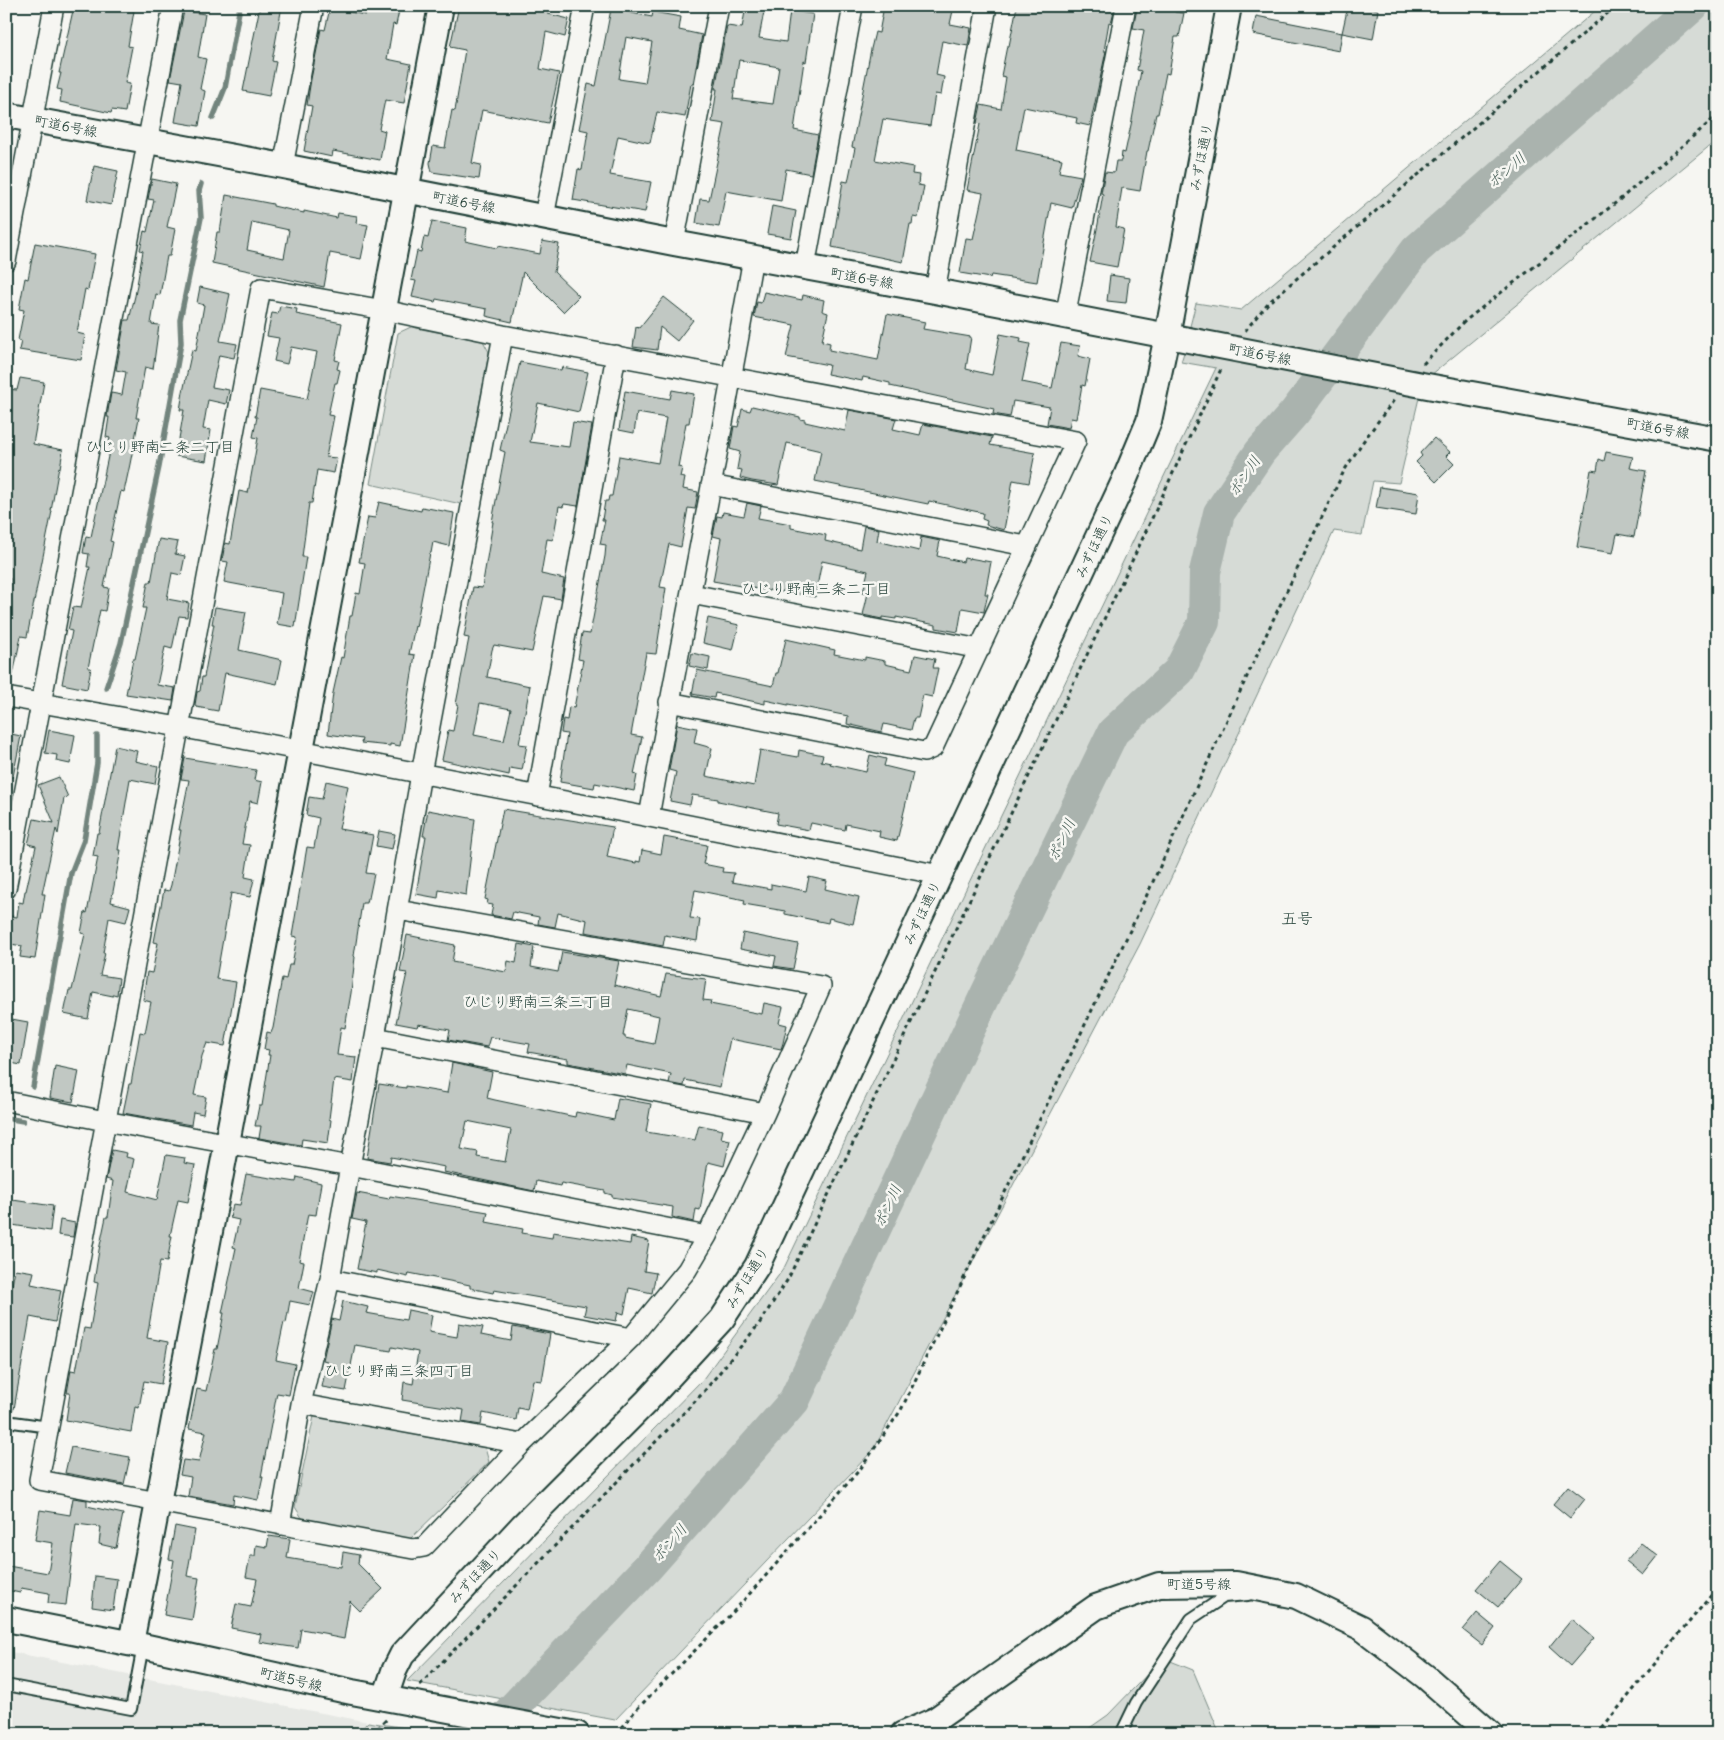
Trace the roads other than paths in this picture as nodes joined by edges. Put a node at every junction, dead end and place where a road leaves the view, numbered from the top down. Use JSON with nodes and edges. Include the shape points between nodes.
{"nodes":[{"id":1,"x":54,"y":6,"type":"edge"},
{"id":2,"x":173,"y":6,"type":"edge"},
{"id":3,"x":314,"y":6,"type":"edge"},
{"id":4,"x":441,"y":6,"type":"edge"},
{"id":5,"x":585,"y":6,"type":"edge"},
{"id":6,"x":719,"y":6,"type":"edge"},
{"id":7,"x":853,"y":6,"type":"edge"},
{"id":8,"x":988,"y":6,"type":"edge"},
{"id":9,"x":1126,"y":6,"type":"edge"},
{"id":10,"x":1229,"y":6,"type":"edge"},
{"id":11,"x":6,"y":114,"type":"edge"},
{"id":12,"x":33,"y":120,"type":"junction"},
{"id":13,"x":148,"y":141,"type":"junction"},
{"id":14,"x":282,"y":166,"type":"junction"},
{"id":15,"x":406,"y":191,"type":"junction"},
{"id":16,"x":544,"y":217,"type":"junction"},
{"id":17,"x":674,"y":243,"type":"junction"},
{"id":18,"x":753,"y":257,"type":"junction"},
{"id":19,"x":6,"y":261,"type":"edge"},
{"id":20,"x":805,"y":267,"type":"junction"},
{"id":21,"x":935,"y":291,"type":"junction"},
{"id":22,"x":384,"y":310,"type":"junction"},
{"id":23,"x":1066,"y":317,"type":"junction"},
{"id":24,"x":503,"y":335,"type":"junction"},
{"id":25,"x":1167,"y":336,"type":"junction"},
{"id":26,"x":616,"y":355,"type":"junction"},
{"id":27,"x":732,"y":376,"type":"junction"},
{"id":28,"x":1718,"y":439,"type":"edge"},
{"id":29,"x":711,"y":484,"type":"junction"},
{"id":30,"x":1026,"y":546,"type":"junction"},
{"id":31,"x":691,"y":594,"type":"junction"},
{"id":32,"x":980,"y":649,"type":"junction"},
{"id":33,"x":6,"y":697,"type":"edge"},
{"id":34,"x":669,"y":702,"type":"junction"},
{"id":35,"x":41,"y":704,"type":"junction"},
{"id":36,"x":179,"y":727,"type":"junction"},
{"id":37,"x":301,"y":751,"type":"junction"},
{"id":38,"x":421,"y":774,"type":"junction"},
{"id":39,"x":537,"y":796,"type":"junction"},
{"id":40,"x":649,"y":817,"type":"junction"},
{"id":41,"x":940,"y":875,"type":"junction"},
{"id":42,"x":6,"y":889,"type":"edge"},
{"id":43,"x":398,"y":910,"type":"junction"},
{"id":44,"x":375,"y":1037,"type":"junction"},
{"id":45,"x":6,"y":1101,"type":"edge"},
{"id":46,"x":765,"y":1113,"type":"junction"},
{"id":47,"x":105,"y":1121,"type":"junction"},
{"id":48,"x":227,"y":1144,"type":"junction"},
{"id":49,"x":350,"y":1166,"type":"junction"},
{"id":50,"x":707,"y":1236,"type":"junction"},
{"id":51,"x":330,"y":1279,"type":"junction"},
{"id":52,"x":631,"y":1338,"type":"junction"},
{"id":53,"x":301,"y":1404,"type":"junction"},
{"id":54,"x":6,"y":1421,"type":"edge"},
{"id":55,"x":49,"y":1427,"type":"junction"},
{"id":56,"x":522,"y":1444,"type":"junction"},
{"id":57,"x":159,"y":1503,"type":"junction"},
{"id":58,"x":280,"y":1525,"type":"junction"},
{"id":59,"x":1276,"y":1592,"type":"junction"},
{"id":60,"x":6,"y":1619,"type":"edge"},
{"id":61,"x":137,"y":1644,"type":"junction"},
{"id":62,"x":6,"y":1685,"type":"edge"},
{"id":63,"x":384,"y":1698,"type":"junction"},
{"id":64,"x":577,"y":1734,"type":"edge"},
{"id":65,"x":903,"y":1734,"type":"edge"},
{"id":66,"x":1121,"y":1734,"type":"edge"},
{"id":67,"x":1491,"y":1734,"type":"edge"}],
"edges":[{"from":1,"to":12,"type":"street"},
{"from":2,"to":13,"type":"street"},
{"from":3,"to":14,"type":"street"},
{"from":4,"to":15,"type":"street"},
{"from":5,"to":16,"type":"street"},
{"from":6,"to":17,"type":"street"},
{"from":7,"to":20,"type":"street"},
{"from":8,"to":21,"type":"street"},
{"from":9,"to":23,"type":"street"},
{"from":10,"to":25,"type":"street","name":"みずほ通り"},
{"from":11,"to":12,"type":"street","name":"町道6号線"},
{"from":12,"to":13,"type":"street","name":"町道6号線"},
{"from":12,"to":19,"type":"street"},
{"from":13,"to":14,"type":"street","name":"町道6号線"},
{"from":13,"to":35,"type":"street"},
{"from":14,"to":15,"type":"street","name":"町道6号線"},
{"from":15,"to":16,"type":"street","name":"町道6号線"},
{"from":15,"to":22,"type":"street"},
{"from":16,"to":17,"type":"street","name":"町道6号線"},
{"from":17,"to":18,"type":"street","name":"町道6号線"},
{"from":18,"to":20,"type":"street","name":"町道6号線"},
{"from":18,"to":27,"type":"street"},
{"from":20,"to":21,"type":"street","name":"町道6号線"},
{"from":21,"to":23,"type":"street","name":"町道6号線"},
{"from":22,"to":24,"type":"street"},
{"from":22,"to":36,"type":"street","via":[[261,288]]},
{"from":22,"to":37,"type":"street"},
{"from":23,"to":25,"type":"street","name":"町道6号線"},
{"from":24,"to":26,"type":"street"},
{"from":24,"to":38,"type":"street"},
{"from":25,"to":28,"type":"street","name":"町道6号線"},
{"from":25,"to":41,"type":"street","name":"みずほ通り","via":[[1148,421],[1124,481]]},
{"from":26,"to":27,"type":"street"},
{"from":26,"to":39,"type":"street"},
{"from":27,"to":29,"type":"street"},
{"from":27,"to":30,"type":"street","via":[[1076,441]]},
{"from":29,"to":30,"type":"street"},
{"from":29,"to":31,"type":"street"},
{"from":30,"to":32,"type":"street"},
{"from":31,"to":32,"type":"street"},
{"from":31,"to":34,"type":"street"},
{"from":32,"to":34,"type":"street","via":[[933,748],[924,752]]},
{"from":33,"to":35,"type":"street"},
{"from":34,"to":40,"type":"street"},
{"from":35,"to":36,"type":"street"},
{"from":35,"to":42,"type":"street"},
{"from":36,"to":37,"type":"street"},
{"from":36,"to":47,"type":"street"},
{"from":37,"to":38,"type":"street"},
{"from":37,"to":48,"type":"street"},
{"from":38,"to":39,"type":"street"},
{"from":38,"to":43,"type":"street"},
{"from":39,"to":40,"type":"street"},
{"from":40,"to":41,"type":"street"},
{"from":41,"to":63,"type":"street","name":"みずほ通り","via":[[757,1266],[722,1319],[402,1655]]},
{"from":43,"to":44,"type":"street"},
{"from":43,"to":46,"type":"street","via":[[822,986]]},
{"from":44,"to":46,"type":"street"},
{"from":44,"to":49,"type":"street"},
{"from":45,"to":47,"type":"street"},
{"from":46,"to":50,"type":"street"},
{"from":47,"to":48,"type":"street"},
{"from":47,"to":55,"type":"street"},
{"from":48,"to":49,"type":"street"},
{"from":48,"to":57,"type":"street"},
{"from":49,"to":50,"type":"street"},
{"from":49,"to":51,"type":"street"},
{"from":50,"to":52,"type":"street","via":[[687,1270]]},
{"from":51,"to":52,"type":"street"},
{"from":51,"to":53,"type":"street"},
{"from":52,"to":56,"type":"street"},
{"from":53,"to":56,"type":"street"},
{"from":53,"to":58,"type":"street"},
{"from":54,"to":55,"type":"lane"},
{"from":55,"to":57,"type":"street","via":[[39,1480]]},
{"from":56,"to":58,"type":"street","via":[[424,1547],[413,1549]]},
{"from":57,"to":58,"type":"street"},
{"from":57,"to":61,"type":"street"},
{"from":59,"to":65,"type":"street","name":"町道5号線","via":[[1236,1584],[1159,1585],[1096,1607],[934,1720]]},
{"from":59,"to":66,"type":"lane","via":[[1224,1597],[1191,1619],[1136,1704]]},
{"from":59,"to":67,"type":"street","name":"町道5号線","via":[[1296,1596],[1362,1628],[1426,1677]]},
{"from":60,"to":61,"type":"street","name":"町道5号線"},
{"from":61,"to":62,"type":"lane","via":[[131,1709]]},
{"from":61,"to":63,"type":"street","name":"町道5号線"},
{"from":63,"to":64,"type":"street","name":"町道5号線"}]}
